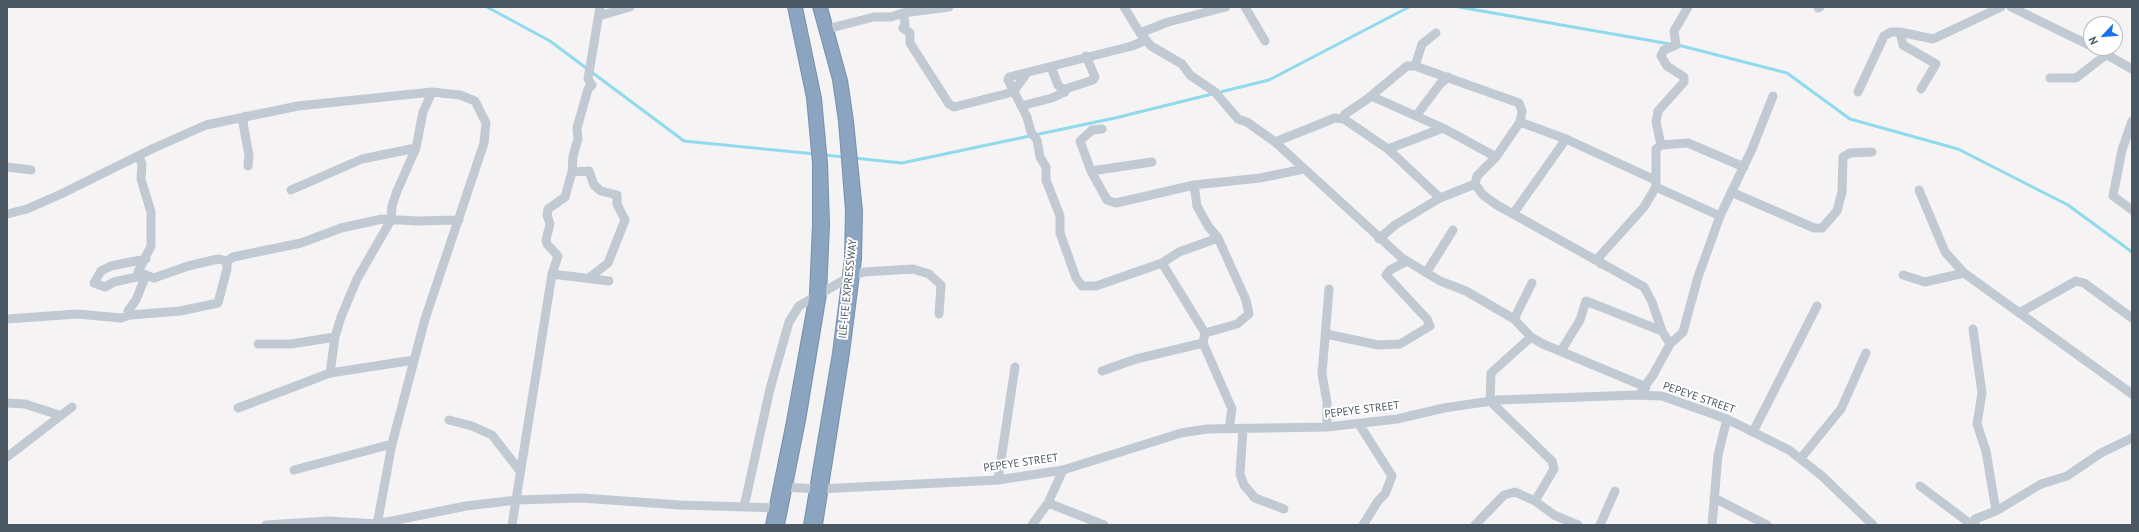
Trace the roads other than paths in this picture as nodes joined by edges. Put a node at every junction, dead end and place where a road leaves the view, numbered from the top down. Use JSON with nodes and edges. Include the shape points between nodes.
{"nodes":[{"id":1,"x":630,"y":7,"type":"edge"},
{"id":2,"x":795,"y":7,"type":"edge"},
{"id":3,"x":820,"y":7,"type":"edge"},
{"id":4,"x":949,"y":7,"type":"edge"},
{"id":5,"x":1124,"y":7,"type":"edge"},
{"id":6,"x":1226,"y":7,"type":"edge"},
{"id":7,"x":1245,"y":7,"type":"edge"},
{"id":8,"x":1688,"y":7,"type":"edge"},
{"id":9,"x":2001,"y":7,"type":"edge"},
{"id":10,"x":2011,"y":7,"type":"edge"},
{"id":11,"x":2026,"y":10,"type":"edge"},
{"id":12,"x":600,"y":11,"type":"edge"},
{"id":13,"x":903,"y":13,"type":"junction"},
{"id":14,"x":827,"y":29,"type":"junction"},
{"id":15,"x":1900,"y":32,"type":"junction"},
{"id":16,"x":1140,"y":33,"type":"junction"},
{"id":17,"x":1436,"y":33,"type":"dead end"},
{"id":18,"x":1146,"y":40,"type":"junction"},
{"id":19,"x":1265,"y":41,"type":"dead end"},
{"id":20,"x":2083,"y":42,"type":"edge"},
{"id":21,"x":1086,"y":56,"type":"junction"},
{"id":22,"x":2104,"y":56,"type":"edge"},
{"id":23,"x":2110,"y":56,"type":"edge"},
{"id":24,"x":1415,"y":66,"type":"junction"},
{"id":25,"x":1051,"y":67,"type":"junction"},
{"id":26,"x":2132,"y":69,"type":"edge"},
{"id":27,"x":1026,"y":74,"type":"junction"},
{"id":28,"x":1448,"y":77,"type":"junction"},
{"id":29,"x":2050,"y":78,"type":"dead end"},
{"id":30,"x":1921,"y":89,"type":"dead end"},
{"id":31,"x":1062,"y":90,"type":"junction"},
{"id":32,"x":432,"y":92,"type":"junction"},
{"id":33,"x":1013,"y":92,"type":"junction"},
{"id":34,"x":1858,"y":92,"type":"dead end"},
{"id":35,"x":1371,"y":96,"type":"junction"},
{"id":36,"x":1773,"y":96,"type":"dead end"},
{"id":37,"x":1021,"y":106,"type":"junction"},
{"id":38,"x":245,"y":116,"type":"junction"},
{"id":39,"x":1416,"y":116,"type":"junction"},
{"id":40,"x":1344,"y":119,"type":"junction"},
{"id":41,"x":1520,"y":122,"type":"junction"},
{"id":42,"x":2132,"y":122,"type":"edge"},
{"id":43,"x":1443,"y":128,"type":"junction"},
{"id":44,"x":1102,"y":129,"type":"dead end"},
{"id":45,"x":1566,"y":139,"type":"junction"},
{"id":46,"x":1275,"y":142,"type":"junction"},
{"id":47,"x":1661,"y":145,"type":"junction"},
{"id":48,"x":416,"y":148,"type":"junction"},
{"id":49,"x":1388,"y":149,"type":"junction"},
{"id":50,"x":1872,"y":152,"type":"dead end"},
{"id":51,"x":1496,"y":157,"type":"junction"},
{"id":52,"x":139,"y":158,"type":"junction"},
{"id":53,"x":1152,"y":162,"type":"dead end"},
{"id":54,"x":248,"y":166,"type":"dead end"},
{"id":55,"x":7,"y":167,"type":"edge"},
{"id":56,"x":1744,"y":167,"type":"junction"},
{"id":57,"x":1304,"y":168,"type":"junction"},
{"id":58,"x":32,"y":170,"type":"dead end"},
{"id":59,"x":1091,"y":171,"type":"junction"},
{"id":60,"x":572,"y":172,"type":"junction"},
{"id":61,"x":1475,"y":184,"type":"junction"},
{"id":62,"x":1656,"y":184,"type":"junction"},
{"id":63,"x":1194,"y":185,"type":"junction"},
{"id":64,"x":291,"y":190,"type":"dead end"},
{"id":65,"x":1919,"y":190,"type":"dead end"},
{"id":66,"x":1731,"y":192,"type":"junction"},
{"id":67,"x":1440,"y":198,"type":"junction"},
{"id":68,"x":2132,"y":210,"type":"edge"},
{"id":69,"x":7,"y":214,"type":"edge"},
{"id":70,"x":1513,"y":214,"type":"junction"},
{"id":71,"x":1720,"y":216,"type":"junction"},
{"id":72,"x":391,"y":220,"type":"junction"},
{"id":73,"x":459,"y":220,"type":"junction"},
{"id":74,"x":1453,"y":230,"type":"dead end"},
{"id":75,"x":1218,"y":238,"type":"junction"},
{"id":76,"x":1379,"y":239,"type":"junction"},
{"id":77,"x":146,"y":259,"type":"junction"},
{"id":78,"x":227,"y":261,"type":"junction"},
{"id":79,"x":1407,"y":261,"type":"junction"},
{"id":80,"x":1162,"y":263,"type":"junction"},
{"id":81,"x":1601,"y":264,"type":"junction"},
{"id":82,"x":1426,"y":273,"type":"junction"},
{"id":83,"x":1964,"y":273,"type":"junction"},
{"id":84,"x":552,"y":274,"type":"junction"},
{"id":85,"x":146,"y":275,"type":"junction"},
{"id":86,"x":1903,"y":275,"type":"dead end"},
{"id":87,"x":851,"y":276,"type":"junction"},
{"id":88,"x":589,"y":278,"type":"junction"},
{"id":89,"x":609,"y":281,"type":"dead end"},
{"id":90,"x":1532,"y":283,"type":"dead end"},
{"id":91,"x":1329,"y":289,"type":"dead end"},
{"id":92,"x":818,"y":294,"type":"junction"},
{"id":93,"x":1817,"y":306,"type":"dead end"},
{"id":94,"x":2019,"y":313,"type":"junction"},
{"id":95,"x":939,"y":314,"type":"dead end"},
{"id":96,"x":130,"y":315,"type":"junction"},
{"id":97,"x":2132,"y":318,"type":"edge"},
{"id":98,"x":7,"y":319,"type":"edge"},
{"id":99,"x":1514,"y":319,"type":"junction"},
{"id":100,"x":1973,"y":329,"type":"dead end"},
{"id":101,"x":1662,"y":331,"type":"junction"},
{"id":102,"x":1326,"y":334,"type":"junction"},
{"id":103,"x":335,"y":337,"type":"junction"},
{"id":104,"x":1531,"y":337,"type":"junction"},
{"id":105,"x":1204,"y":338,"type":"junction"},
{"id":106,"x":258,"y":344,"type":"dead end"},
{"id":107,"x":1670,"y":344,"type":"junction"},
{"id":108,"x":1561,"y":351,"type":"junction"},
{"id":109,"x":1866,"y":353,"type":"dead end"},
{"id":110,"x":414,"y":360,"type":"junction"},
{"id":111,"x":1015,"y":367,"type":"dead end"},
{"id":112,"x":1102,"y":371,"type":"dead end"},
{"id":113,"x":330,"y":373,"type":"junction"},
{"id":114,"x":1646,"y":387,"type":"junction"},
{"id":115,"x":2132,"y":394,"type":"edge"},
{"id":116,"x":1637,"y":395,"type":"junction"},
{"id":117,"x":1490,"y":401,"type":"junction"},
{"id":118,"x":7,"y":403,"type":"edge"},
{"id":119,"x":72,"y":407,"type":"dead end"},
{"id":120,"x":238,"y":408,"type":"dead end"},
{"id":121,"x":59,"y":415,"type":"junction"},
{"id":122,"x":1727,"y":419,"type":"junction"},
{"id":123,"x":449,"y":420,"type":"dead end"},
{"id":124,"x":1359,"y":424,"type":"junction"},
{"id":125,"x":1327,"y":427,"type":"junction"},
{"id":126,"x":1229,"y":429,"type":"junction"},
{"id":127,"x":1243,"y":429,"type":"junction"},
{"id":128,"x":1753,"y":432,"type":"junction"},
{"id":129,"x":2132,"y":438,"type":"edge"},
{"id":130,"x":392,"y":444,"type":"junction"},
{"id":131,"x":7,"y":457,"type":"edge"},
{"id":132,"x":1800,"y":458,"type":"junction"},
{"id":133,"x":294,"y":470,"type":"dead end"},
{"id":134,"x":1063,"y":470,"type":"junction"},
{"id":135,"x":520,"y":471,"type":"junction"},
{"id":136,"x":998,"y":480,"type":"junction"},
{"id":137,"x":1920,"y":486,"type":"dead end"},
{"id":138,"x":783,"y":487,"type":"junction"},
{"id":139,"x":819,"y":489,"type":"junction"},
{"id":140,"x":1616,"y":491,"type":"dead end"},
{"id":141,"x":1714,"y":498,"type":"junction"},
{"id":142,"x":516,"y":500,"type":"junction"},
{"id":143,"x":1535,"y":501,"type":"junction"},
{"id":144,"x":1048,"y":502,"type":"junction"},
{"id":145,"x":744,"y":507,"type":"junction"},
{"id":146,"x":779,"y":508,"type":"junction"},
{"id":147,"x":1284,"y":509,"type":"dead end"},
{"id":148,"x":1996,"y":511,"type":"junction"},
{"id":149,"x":377,"y":524,"type":"edge"},
{"id":150,"x":266,"y":525,"type":"edge"},
{"id":151,"x":512,"y":525,"type":"edge"},
{"id":152,"x":775,"y":525,"type":"edge"},
{"id":153,"x":813,"y":525,"type":"edge"},
{"id":154,"x":1032,"y":525,"type":"edge"},
{"id":155,"x":1104,"y":525,"type":"edge"},
{"id":156,"x":1363,"y":525,"type":"edge"},
{"id":157,"x":1475,"y":525,"type":"edge"},
{"id":158,"x":1578,"y":525,"type":"edge"},
{"id":159,"x":1600,"y":525,"type":"edge"},
{"id":160,"x":1712,"y":525,"type":"edge"},
{"id":161,"x":1767,"y":525,"type":"edge"},
{"id":162,"x":1873,"y":525,"type":"edge"},
{"id":163,"x":1972,"y":525,"type":"edge"},
{"id":164,"x":1976,"y":525,"type":"edge"}],
"edges":[{"from":1,"to":12,"type":"street"},
{"from":2,"to":92,"type":"highway","via":[[809,67],[818,130],[821,225]]},
{"from":3,"to":14,"type":"highway","name":"ILE-IFE EXPRESSWAY"},
{"from":4,"to":13,"type":"street"},
{"from":5,"to":16,"type":"street"},
{"from":6,"to":16,"type":"street","via":[[1168,22]]},
{"from":7,"to":19,"type":"street"},
{"from":8,"to":47,"type":"street","via":[[1674,31],[1676,45],[1664,50],[1661,56],[1667,66],[1684,77],[1684,82],[1658,111],[1656,122]]},
{"from":9,"to":15,"type":"street","via":[[1933,39]]},
{"from":10,"to":11,"type":"street"},
{"from":11,"to":20,"type":"street"},
{"from":12,"to":60,"type":"street","via":[[588,78],[592,85],[588,89],[577,128],[578,139]]},
{"from":13,"to":14,"type":"street","via":[[891,17],[874,17]]},
{"from":13,"to":33,"type":"street","via":[[905,24],[902,28],[910,33],[910,43],[949,104],[954,107],[964,106]]},
{"from":14,"to":87,"type":"highway","name":"ILE-IFE EXPRESSWAY","via":[[840,80],[850,160],[854,211]]},
{"from":15,"to":30,"type":"street","via":[[1903,45],[1936,64]]},
{"from":15,"to":34,"type":"street","via":[[1891,32],[1884,36]]},
{"from":16,"to":18,"type":"street"},
{"from":17,"to":24,"type":"street","via":[[1422,44]]},
{"from":18,"to":21,"type":"street","via":[[1132,46]]},
{"from":18,"to":46,"type":"street","via":[[1159,52],[1182,64],[1190,75],[1214,92],[1238,119],[1247,122]]},
{"from":21,"to":25,"type":"street"},
{"from":21,"to":31,"type":"street","via":[[1094,80]]},
{"from":22,"to":29,"type":"street","via":[[2076,78]]},
{"from":23,"to":26,"type":"street"},
{"from":24,"to":28,"type":"street"},
{"from":24,"to":35,"type":"street","via":[[1407,66]]},
{"from":25,"to":27,"type":"street"},
{"from":25,"to":31,"type":"street"},
{"from":27,"to":33,"type":"street"},
{"from":27,"to":33,"type":"street","via":[[1008,78]]},
{"from":28,"to":39,"type":"street"},
{"from":28,"to":41,"type":"street","via":[[1519,104],[1522,111]]},
{"from":31,"to":37,"type":"street","via":[[1065,92],[1062,95]]},
{"from":32,"to":38,"type":"street","via":[[298,106]]},
{"from":32,"to":48,"type":"street","via":[[423,112]]},
{"from":32,"to":73,"type":"street","via":[[460,95],[475,101],[486,124],[484,143]]},
{"from":33,"to":37,"type":"street"},
{"from":35,"to":39,"type":"street"},
{"from":35,"to":40,"type":"street","via":[[1345,114]]},
{"from":36,"to":56,"type":"street"},
{"from":37,"to":80,"type":"street","via":[[1031,132],[1037,140],[1040,157],[1046,167],[1046,180],[1060,216],[1060,233],[1076,278],[1082,286],[1096,286]]},
{"from":38,"to":52,"type":"street","via":[[206,125],[154,148]]},
{"from":38,"to":54,"type":"street","via":[[243,123],[249,155]]},
{"from":39,"to":43,"type":"street"},
{"from":40,"to":46,"type":"street","via":[[1335,118]]},
{"from":40,"to":49,"type":"street"},
{"from":41,"to":45,"type":"street"},
{"from":41,"to":51,"type":"street"},
{"from":42,"to":68,"type":"street","via":[[2122,150],[2113,196]]},
{"from":43,"to":49,"type":"street"},
{"from":43,"to":51,"type":"street"},
{"from":44,"to":59,"type":"street","via":[[1092,130],[1080,141]]},
{"from":45,"to":62,"type":"street"},
{"from":45,"to":70,"type":"street"},
{"from":46,"to":57,"type":"street"},
{"from":47,"to":56,"type":"street","via":[[1688,143]]},
{"from":47,"to":62,"type":"street","via":[[1656,149]]},
{"from":48,"to":64,"type":"street","via":[[362,159]]},
{"from":48,"to":72,"type":"street","via":[[397,191]]},
{"from":49,"to":67,"type":"street"},
{"from":50,"to":66,"type":"street","via":[[1850,153],[1843,157],[1842,192],[1837,211],[1822,228],[1814,228]]},
{"from":51,"to":61,"type":"street","via":[[1477,176]]},
{"from":52,"to":69,"type":"street","via":[[27,209]]},
{"from":52,"to":77,"type":"street","via":[[142,164],[141,179],[152,223],[151,246]]},
{"from":53,"to":59,"type":"street"},
{"from":55,"to":58,"type":"street"},
{"from":56,"to":66,"type":"street"},
{"from":57,"to":63,"type":"street","via":[[1260,178]]},
{"from":57,"to":76,"type":"street"},
{"from":59,"to":63,"type":"street","via":[[1108,200],[1116,202]]},
{"from":60,"to":84,"type":"street","via":[[565,197],[548,209],[550,224],[546,240],[558,256]]},
{"from":60,"to":88,"type":"street","via":[[589,171],[594,185],[601,191],[617,195],[616,204],[625,220],[608,263]]},
{"from":61,"to":67,"type":"street"},
{"from":61,"to":70,"type":"street","via":[[1483,195]]},
{"from":62,"to":71,"type":"street"},
{"from":62,"to":81,"type":"street","via":[[1644,207],[1599,257]]},
{"from":63,"to":75,"type":"street","via":[[1197,206]]},
{"from":65,"to":83,"type":"street","via":[[1945,252]]},
{"from":66,"to":71,"type":"street"},
{"from":67,"to":76,"type":"street","via":[[1395,225]]},
{"from":70,"to":81,"type":"street"},
{"from":71,"to":107,"type":"street","via":[[1698,276],[1683,332]]},
{"from":72,"to":73,"type":"street"},
{"from":72,"to":78,"type":"street","via":[[360,223],[301,243],[233,257]]},
{"from":72,"to":103,"type":"street","via":[[358,279]]},
{"from":73,"to":110,"type":"street","via":[[425,319]]},
{"from":74,"to":82,"type":"street"},
{"from":75,"to":80,"type":"street","via":[[1179,252]]},
{"from":75,"to":105,"type":"street","via":[[1246,300],[1248,314],[1237,324]]},
{"from":76,"to":79,"type":"street"},
{"from":77,"to":85,"type":"street","via":[[138,272]]},
{"from":77,"to":85,"type":"street","via":[[110,266],[101,271],[94,283],[105,287],[114,282]]},
{"from":78,"to":85,"type":"street","via":[[218,259],[154,278]]},
{"from":78,"to":96,"type":"street","via":[[228,269],[218,303],[180,311]]},
{"from":79,"to":82,"type":"street"},
{"from":79,"to":102,"type":"street","via":[[1390,270],[1386,276],[1427,319],[1430,326],[1400,344],[1378,345]]},
{"from":80,"to":105,"type":"street"},
{"from":81,"to":101,"type":"street","via":[[1644,287]]},
{"from":82,"to":99,"type":"street","via":[[1466,291]]},
{"from":83,"to":86,"type":"street","via":[[1925,282]]},
{"from":83,"to":94,"type":"street"},
{"from":84,"to":88,"type":"street"},
{"from":84,"to":135,"type":"street"},
{"from":85,"to":96,"type":"street","via":[[136,300],[128,311]]},
{"from":87,"to":92,"type":"street"},
{"from":87,"to":95,"type":"street","via":[[882,270],[913,270],[929,274],[941,285]]},
{"from":87,"to":139,"type":"highway","name":"ILE-IFE EXPRESSWAY"},
{"from":88,"to":89,"type":"street"},
{"from":90,"to":99,"type":"street"},
{"from":91,"to":102,"type":"street"},
{"from":92,"to":138,"type":"highway"},
{"from":92,"to":145,"type":"street","via":[[799,306],[789,322],[770,389]]},
{"from":93,"to":128,"type":"street"},
{"from":94,"to":97,"type":"street","via":[[2076,281],[2084,283]]},
{"from":94,"to":115,"type":"street"},
{"from":96,"to":98,"type":"street","via":[[121,318],[77,314]]},
{"from":99,"to":104,"type":"street"},
{"from":100,"to":148,"type":"street","via":[[1982,393],[1977,424],[1986,452]]},
{"from":101,"to":107,"type":"street"},
{"from":101,"to":108,"type":"street","via":[[1586,301],[1580,320]]},
{"from":102,"to":125,"type":"street","via":[[1322,374],[1327,402]]},
{"from":103,"to":106,"type":"street","via":[[291,344]]},
{"from":103,"to":113,"type":"street"},
{"from":104,"to":108,"type":"street"},
{"from":104,"to":117,"type":"street","via":[[1491,373]]},
{"from":105,"to":112,"type":"street"},
{"from":105,"to":126,"type":"street","via":[[1232,410]]},
{"from":107,"to":114,"type":"street"},
{"from":108,"to":114,"type":"street"},
{"from":109,"to":132,"type":"street","via":[[1841,409]]},
{"from":110,"to":113,"type":"street"},
{"from":110,"to":130,"type":"street"},
{"from":111,"to":136,"type":"street"},
{"from":113,"to":120,"type":"street"},
{"from":114,"to":116,"type":"street"},
{"from":116,"to":117,"type":"street","name":"PEPEYE STREET"},
{"from":116,"to":122,"type":"street","name":"PEPEYE STREET","via":[[1662,396]]},
{"from":117,"to":124,"type":"street","name":"PEPEYE STREET"},
{"from":117,"to":143,"type":"street","via":[[1552,461],[1554,469]]},
{"from":118,"to":121,"type":"street","via":[[25,404]]},
{"from":119,"to":121,"type":"street"},
{"from":121,"to":131,"type":"street"},
{"from":122,"to":128,"type":"street","name":"PEPEYE STREET"},
{"from":122,"to":141,"type":"street","via":[[1718,455]]},
{"from":123,"to":135,"type":"street","via":[[492,435]]},
{"from":124,"to":125,"type":"street","name":"PEPEYE STREET"},
{"from":124,"to":156,"type":"street","via":[[1392,476],[1384,494]]},
{"from":125,"to":127,"type":"street","name":"PEPEYE STREET"},
{"from":126,"to":127,"type":"street","name":"PEPEYE STREET"},
{"from":126,"to":134,"type":"street","name":"PEPEYE STREET","via":[[1181,433]]},
{"from":127,"to":147,"type":"street","via":[[1240,474],[1244,485],[1255,498]]},
{"from":128,"to":132,"type":"street","name":"PEPEYE STREET"},
{"from":129,"to":148,"type":"street","via":[[2101,452],[2067,476],[2041,484]]},
{"from":130,"to":133,"type":"street"},
{"from":130,"to":149,"type":"street"},
{"from":132,"to":162,"type":"street","name":"PEPEYE STREET"},
{"from":134,"to":136,"type":"street","name":"PEPEYE STREET"},
{"from":134,"to":144,"type":"street"},
{"from":135,"to":142,"type":"street"},
{"from":136,"to":139,"type":"street","name":"PEPEYE STREET"},
{"from":137,"to":163,"type":"street"},
{"from":138,"to":139,"type":"street","name":"PEPEYE STREET"},
{"from":138,"to":146,"type":"highway"},
{"from":139,"to":153,"type":"highway","name":"ILE-IFE EXPRESSWAY"},
{"from":140,"to":159,"type":"street"},
{"from":141,"to":160,"type":"street"},
{"from":141,"to":161,"type":"street"},
{"from":142,"to":145,"type":"street","via":[[582,498]]},
{"from":142,"to":149,"type":"street","via":[[466,506]]},
{"from":142,"to":151,"type":"street"},
{"from":143,"to":157,"type":"street","via":[[1515,492],[1504,495]]},
{"from":143,"to":158,"type":"street","via":[[1554,515]]},
{"from":144,"to":154,"type":"street"},
{"from":144,"to":155,"type":"street"},
{"from":145,"to":146,"type":"street"},
{"from":146,"to":152,"type":"highway"},
{"from":148,"to":164,"type":"street","via":[[1976,520]]},
{"from":149,"to":150,"type":"street","via":[[329,522]]}]}
